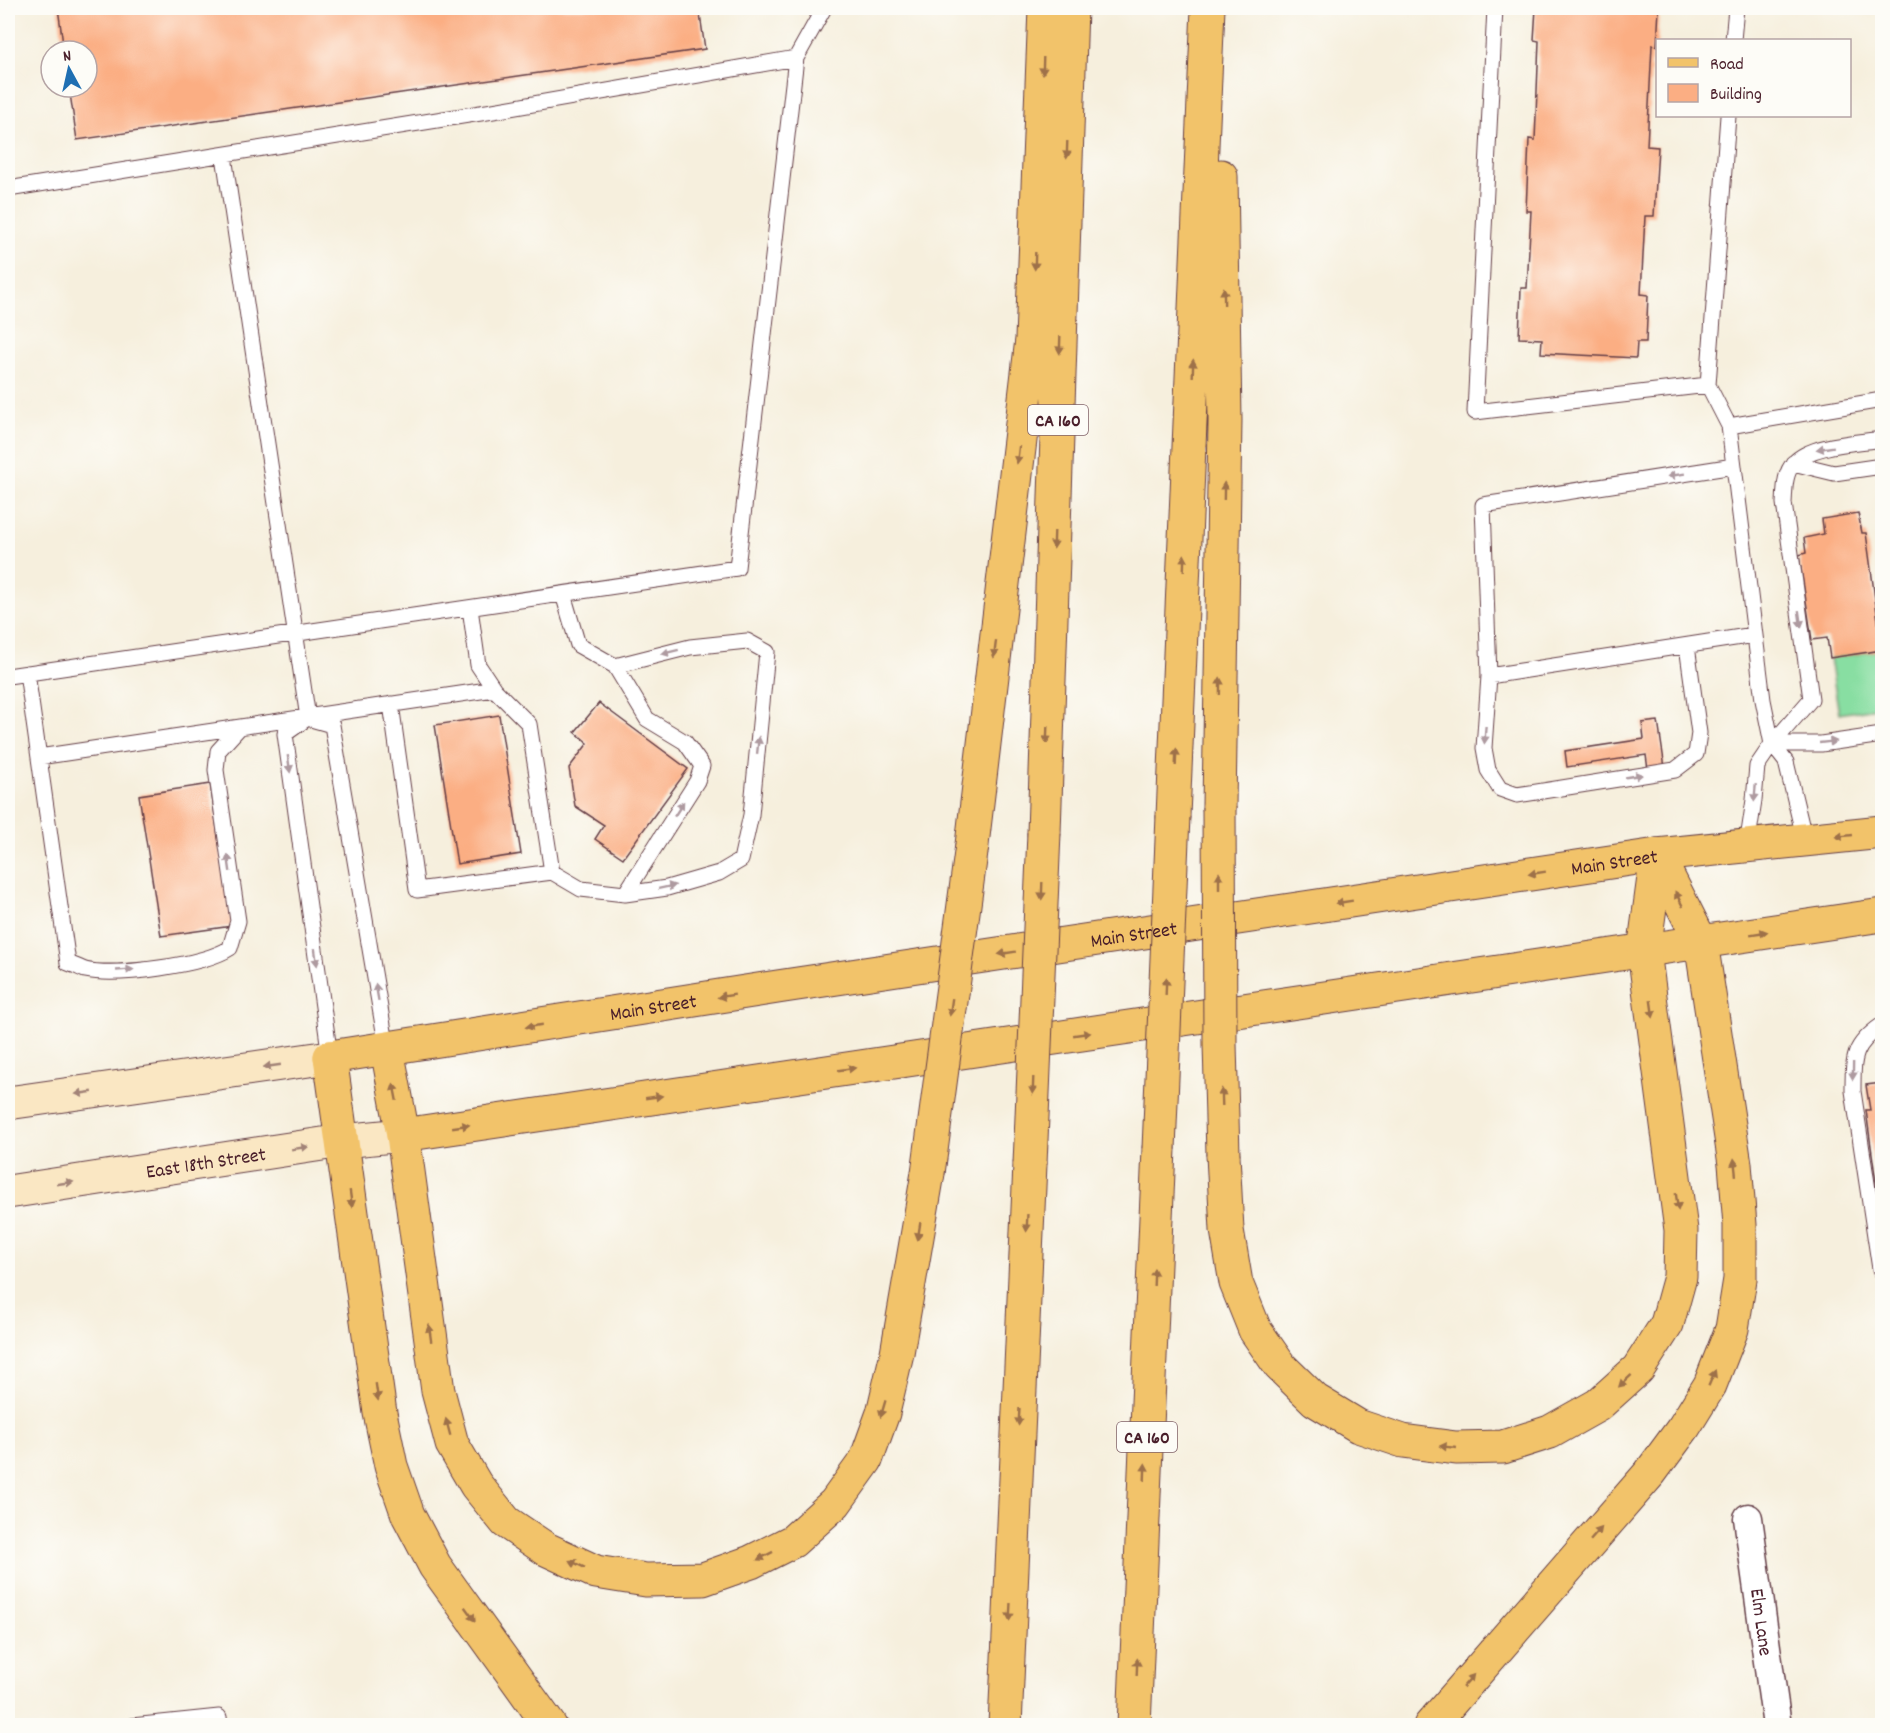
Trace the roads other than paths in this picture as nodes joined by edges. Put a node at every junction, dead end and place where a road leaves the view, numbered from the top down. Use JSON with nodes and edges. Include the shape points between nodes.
{"nodes":[{"id":1,"x":824,"y":8,"type":"edge"},
{"id":2,"x":1045,"y":8,"type":"edge"},
{"id":3,"x":1071,"y":8,"type":"edge"},
{"id":4,"x":1208,"y":8,"type":"edge"},
{"id":5,"x":1216,"y":8,"type":"edge"},
{"id":6,"x":1495,"y":8,"type":"edge"},
{"id":7,"x":1736,"y":8,"type":"edge"},
{"id":8,"x":1733,"y":39,"type":"edge"},
{"id":9,"x":796,"y":58,"type":"junction"},
{"id":10,"x":1728,"y":117,"type":"edge"},
{"id":11,"x":224,"y":156,"type":"junction"},
{"id":12,"x":8,"y":189,"type":"edge"},
{"id":13,"x":1708,"y":385,"type":"junction"},
{"id":14,"x":1882,"y":400,"type":"edge"},
{"id":15,"x":1729,"y":426,"type":"junction"},
{"id":16,"x":1882,"y":439,"type":"edge"},
{"id":17,"x":1793,"y":463,"type":"junction"},
{"id":18,"x":1734,"y":466,"type":"junction"},
{"id":19,"x":1882,"y":466,"type":"edge"},
{"id":20,"x":563,"y":594,"type":"junction"},
{"id":21,"x":470,"y":608,"type":"junction"},
{"id":22,"x":296,"y":634,"type":"junction"},
{"id":23,"x":1754,"y":635,"type":"junction"},
{"id":24,"x":1687,"y":646,"type":"junction"},
{"id":25,"x":615,"y":666,"type":"junction"},
{"id":26,"x":27,"y":673,"type":"junction"},
{"id":27,"x":8,"y":676,"type":"edge"},
{"id":28,"x":1489,"y":676,"type":"junction"},
{"id":29,"x":494,"y":689,"type":"junction"},
{"id":30,"x":390,"y":704,"type":"junction"},
{"id":31,"x":308,"y":718,"type":"junction"},
{"id":32,"x":239,"y":728,"type":"junction"},
{"id":33,"x":1882,"y":735,"type":"edge"},
{"id":34,"x":1772,"y":744,"type":"junction"},
{"id":35,"x":39,"y":758,"type":"junction"},
{"id":36,"x":1882,"y":832,"type":"edge"},
{"id":37,"x":1805,"y":840,"type":"junction"},
{"id":38,"x":1747,"y":846,"type":"junction"},
{"id":39,"x":1657,"y":855,"type":"junction"},
{"id":40,"x":552,"y":872,"type":"junction"},
{"id":41,"x":625,"y":894,"type":"junction"},
{"id":42,"x":1882,"y":915,"type":"edge"},
{"id":43,"x":1701,"y":942,"type":"junction"},
{"id":44,"x":1644,"y":951,"type":"junction"},
{"id":45,"x":1882,"y":1025,"type":"edge"},
{"id":46,"x":387,"y":1049,"type":"junction"},
{"id":47,"x":330,"y":1058,"type":"junction"},
{"id":48,"x":8,"y":1103,"type":"edge"},
{"id":49,"x":404,"y":1134,"type":"junction"},
{"id":50,"x":342,"y":1141,"type":"junction"},
{"id":51,"x":8,"y":1191,"type":"edge"},
{"id":52,"x":1882,"y":1274,"type":"edge"},
{"id":53,"x":1748,"y":1518,"type":"dead end"},
{"id":54,"x":132,"y":1725,"type":"edge"},
{"id":55,"x":220,"y":1725,"type":"edge"},
{"id":56,"x":550,"y":1725,"type":"edge"},
{"id":57,"x":1005,"y":1725,"type":"edge"},
{"id":58,"x":1134,"y":1725,"type":"edge"},
{"id":59,"x":1430,"y":1725,"type":"edge"},
{"id":60,"x":1777,"y":1725,"type":"edge"}],
"edges":[{"from":1,"to":9,"type":"lane"},
{"from":2,"to":49,"type":"main road","one_way":true,"bridge":true,"via":[[1032,339],[972,845],[928,1173],[883,1413],[866,1460],[835,1503],[793,1541],[751,1563],[703,1579],[646,1580],[596,1572],[546,1550],[506,1522],[476,1485],[452,1444],[438,1391]]},
{"from":3,"to":57,"type":"main road","number":"CA 160","one_way":true,"bridge":true,"via":[[1044,833]]},
{"from":58,"to":4,"type":"main road","number":"CA 160","one_way":true,"bridge":true},
{"from":44,"to":5,"type":"main road","one_way":true,"bridge":true,"via":[[1681,1230],[1680,1277],[1667,1324],[1638,1369],[1598,1405],[1550,1432],[1503,1447],[1456,1448],[1403,1441],[1358,1426],[1315,1400],[1280,1366],[1255,1330],[1236,1283],[1227,1230],[1220,1044],[1224,325]]},
{"from":6,"to":13,"type":"lane","via":[[1475,412]]},
{"from":7,"to":8,"type":"lane"},
{"from":9,"to":11,"type":"lane"},
{"from":9,"to":20,"type":"lane","via":[[737,568]]},
{"from":10,"to":13,"type":"lane"},
{"from":11,"to":12,"type":"lane"},
{"from":11,"to":22,"type":"lane"},
{"from":13,"to":15,"type":"lane"},
{"from":14,"to":15,"type":"lane"},
{"from":15,"to":18,"type":"lane"},
{"from":16,"to":17,"type":"lane","one_way":true,"via":[[1812,450]]},
{"from":17,"to":19,"type":"lane","via":[[1834,473]]},
{"from":17,"to":34,"type":"lane","one_way":true,"via":[[1786,478],[1784,503],[1811,699]]},
{"from":18,"to":23,"type":"lane"},
{"from":18,"to":28,"type":"lane","one_way":true,"via":[[1483,505]]},
{"from":20,"to":21,"type":"lane"},
{"from":20,"to":25,"type":"lane","via":[[578,645]]},
{"from":21,"to":22,"type":"lane"},
{"from":21,"to":29,"type":"lane","via":[[478,665]]},
{"from":22,"to":26,"type":"lane"},
{"from":22,"to":31,"type":"lane"},
{"from":23,"to":24,"type":"lane"},
{"from":23,"to":34,"type":"lane"},
{"from":24,"to":28,"type":"lane"},
{"from":28,"to":24,"type":"lane","one_way":true,"via":[[1484,748],[1488,770],[1500,789],[1517,795],[1675,770],[1696,754],[1699,733]]},
{"from":41,"to":25,"type":"lane","one_way":true,"via":[[697,781],[702,766],[685,742],[647,719]]},
{"from":41,"to":25,"type":"lane","one_way":true,"via":[[667,888],[720,873],[741,860],[751,815],[767,652],[747,641],[690,647]]},
{"from":26,"to":27,"type":"lane"},
{"from":26,"to":35,"type":"lane"},
{"from":29,"to":30,"type":"lane"},
{"from":29,"to":40,"type":"lane","via":[[529,724]]},
{"from":30,"to":31,"type":"lane"},
{"from":30,"to":40,"type":"lane","via":[[417,890]]},
{"from":31,"to":32,"type":"lane"},
{"from":46,"to":31,"type":"lane","one_way":true,"via":[[332,725]]},
{"from":31,"to":47,"type":"lane","one_way":true,"via":[[285,734]]},
{"from":32,"to":35,"type":"lane"},
{"from":35,"to":32,"type":"lane","one_way":true,"via":[[68,963],[86,970],[122,971],[183,965],[230,948],[238,921],[216,770],[218,751]]},
{"from":34,"to":33,"type":"lane","one_way":true,"via":[[1821,744]]},
{"from":34,"to":37,"type":"lane","via":[[1786,762]]},
{"from":34,"to":38,"type":"lane","one_way":true,"via":[[1757,766]]},
{"from":36,"to":37,"type":"main road","name":"Main Street","one_way":true},
{"from":37,"to":38,"type":"main road","name":"Main Street"},
{"from":38,"to":39,"type":"main road","name":"Main Street"},
{"from":43,"to":39,"type":"main road","one_way":true},
{"from":39,"to":44,"type":"main road"},
{"from":39,"to":46,"type":"main road","name":"Main Street","one_way":true},
{"from":40,"to":41,"type":"lane","via":[[581,889]]},
{"from":43,"to":42,"type":"main road","one_way":true},
{"from":43,"to":44,"type":"main road"},
{"from":59,"to":43,"type":"main road","one_way":true,"via":[[1650,1473],[1710,1385],[1732,1329],[1740,1279],[1740,1225],[1735,1164]]},
{"from":49,"to":44,"type":"main road","one_way":true},
{"from":45,"to":52,"type":"lane","one_way":true,"via":[[1864,1038],[1853,1062],[1853,1091]]},
{"from":46,"to":47,"type":"main road"},
{"from":49,"to":46,"type":"main road","one_way":true},
{"from":47,"to":48,"type":"main road","one_way":true},
{"from":47,"to":50,"type":"main road"},
{"from":49,"to":50,"type":"main road","name":"East 18th Street"},
{"from":51,"to":50,"type":"main road","name":"East 18th Street","one_way":true},
{"from":50,"to":56,"type":"main road","one_way":true,"via":[[380,1413],[391,1466],[408,1515],[435,1566]]},
{"from":53,"to":60,"type":"street","name":"Elm Lane"},
{"from":54,"to":55,"type":"lane","via":[[219,1717]]}]}
